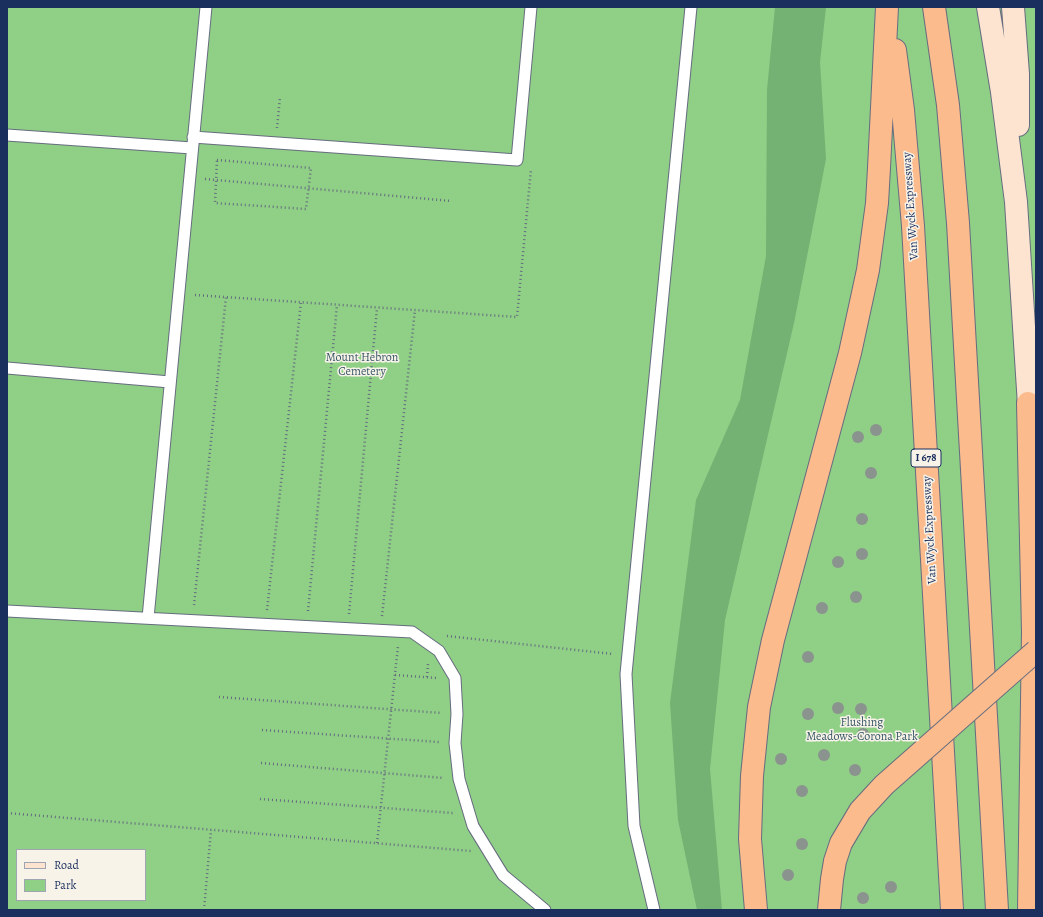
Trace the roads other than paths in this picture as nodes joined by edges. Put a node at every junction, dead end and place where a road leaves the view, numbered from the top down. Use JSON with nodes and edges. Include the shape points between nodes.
{"nodes":[{"id":1,"x":206,"y":7,"type":"edge"},
{"id":2,"x":532,"y":7,"type":"edge"},
{"id":3,"x":692,"y":7,"type":"edge"},
{"id":4,"x":888,"y":7,"type":"edge"},
{"id":5,"x":934,"y":7,"type":"edge"},
{"id":6,"x":988,"y":7,"type":"edge"},
{"id":7,"x":1013,"y":7,"type":"edge"},
{"id":8,"x":7,"y":135,"type":"edge"},
{"id":9,"x":193,"y":137,"type":"junction"},
{"id":10,"x":192,"y":148,"type":"junction"},
{"id":11,"x":1016,"y":202,"type":"junction"},
{"id":12,"x":7,"y":368,"type":"edge"},
{"id":13,"x":170,"y":382,"type":"junction"},
{"id":14,"x":1028,"y":403,"type":"junction"},
{"id":15,"x":1036,"y":505,"type":"edge"},
{"id":16,"x":7,"y":610,"type":"edge"},
{"id":17,"x":148,"y":618,"type":"junction"},
{"id":18,"x":1036,"y":651,"type":"edge"},
{"id":19,"x":545,"y":910,"type":"edge"},
{"id":20,"x":654,"y":910,"type":"edge"},
{"id":21,"x":756,"y":910,"type":"edge"},
{"id":22,"x":829,"y":910,"type":"edge"},
{"id":23,"x":952,"y":910,"type":"edge"},
{"id":24,"x":997,"y":910,"type":"edge"},
{"id":25,"x":1029,"y":910,"type":"edge"}],
"edges":[{"from":1,"to":9,"type":"lane"},
{"from":2,"to":9,"type":"lane","via":[[516,160]]},
{"from":3,"to":20,"type":"lane","via":[[626,674],[634,826]]},
{"from":4,"to":21,"type":"highway","via":[[877,196],[868,270],[850,353],[773,640],[759,707],[752,776],[750,839]]},
{"from":4,"to":23,"type":"highway","name":"Van Wyck Expressway","number":"I 678","via":[[903,110],[912,219]]},
{"from":5,"to":24,"type":"highway","via":[[948,105],[958,223]]},
{"from":6,"to":11,"type":"street"},
{"from":7,"to":11,"type":"street","via":[[1018,74]]},
{"from":8,"to":10,"type":"lane"},
{"from":9,"to":10,"type":"lane"},
{"from":10,"to":13,"type":"lane"},
{"from":11,"to":14,"type":"street"},
{"from":12,"to":13,"type":"lane"},
{"from":13,"to":17,"type":"lane"},
{"from":14,"to":15,"type":"street"},
{"from":14,"to":25,"type":"highway","via":[[1033,632]]},
{"from":16,"to":17,"type":"lane"},
{"from":17,"to":19,"type":"lane","via":[[412,632],[439,651],[455,678],[455,743],[459,780],[473,826],[503,876]]},
{"from":18,"to":22,"type":"highway","bridge":true,"via":[[884,785],[860,811],[841,844],[835,861]]}]}
